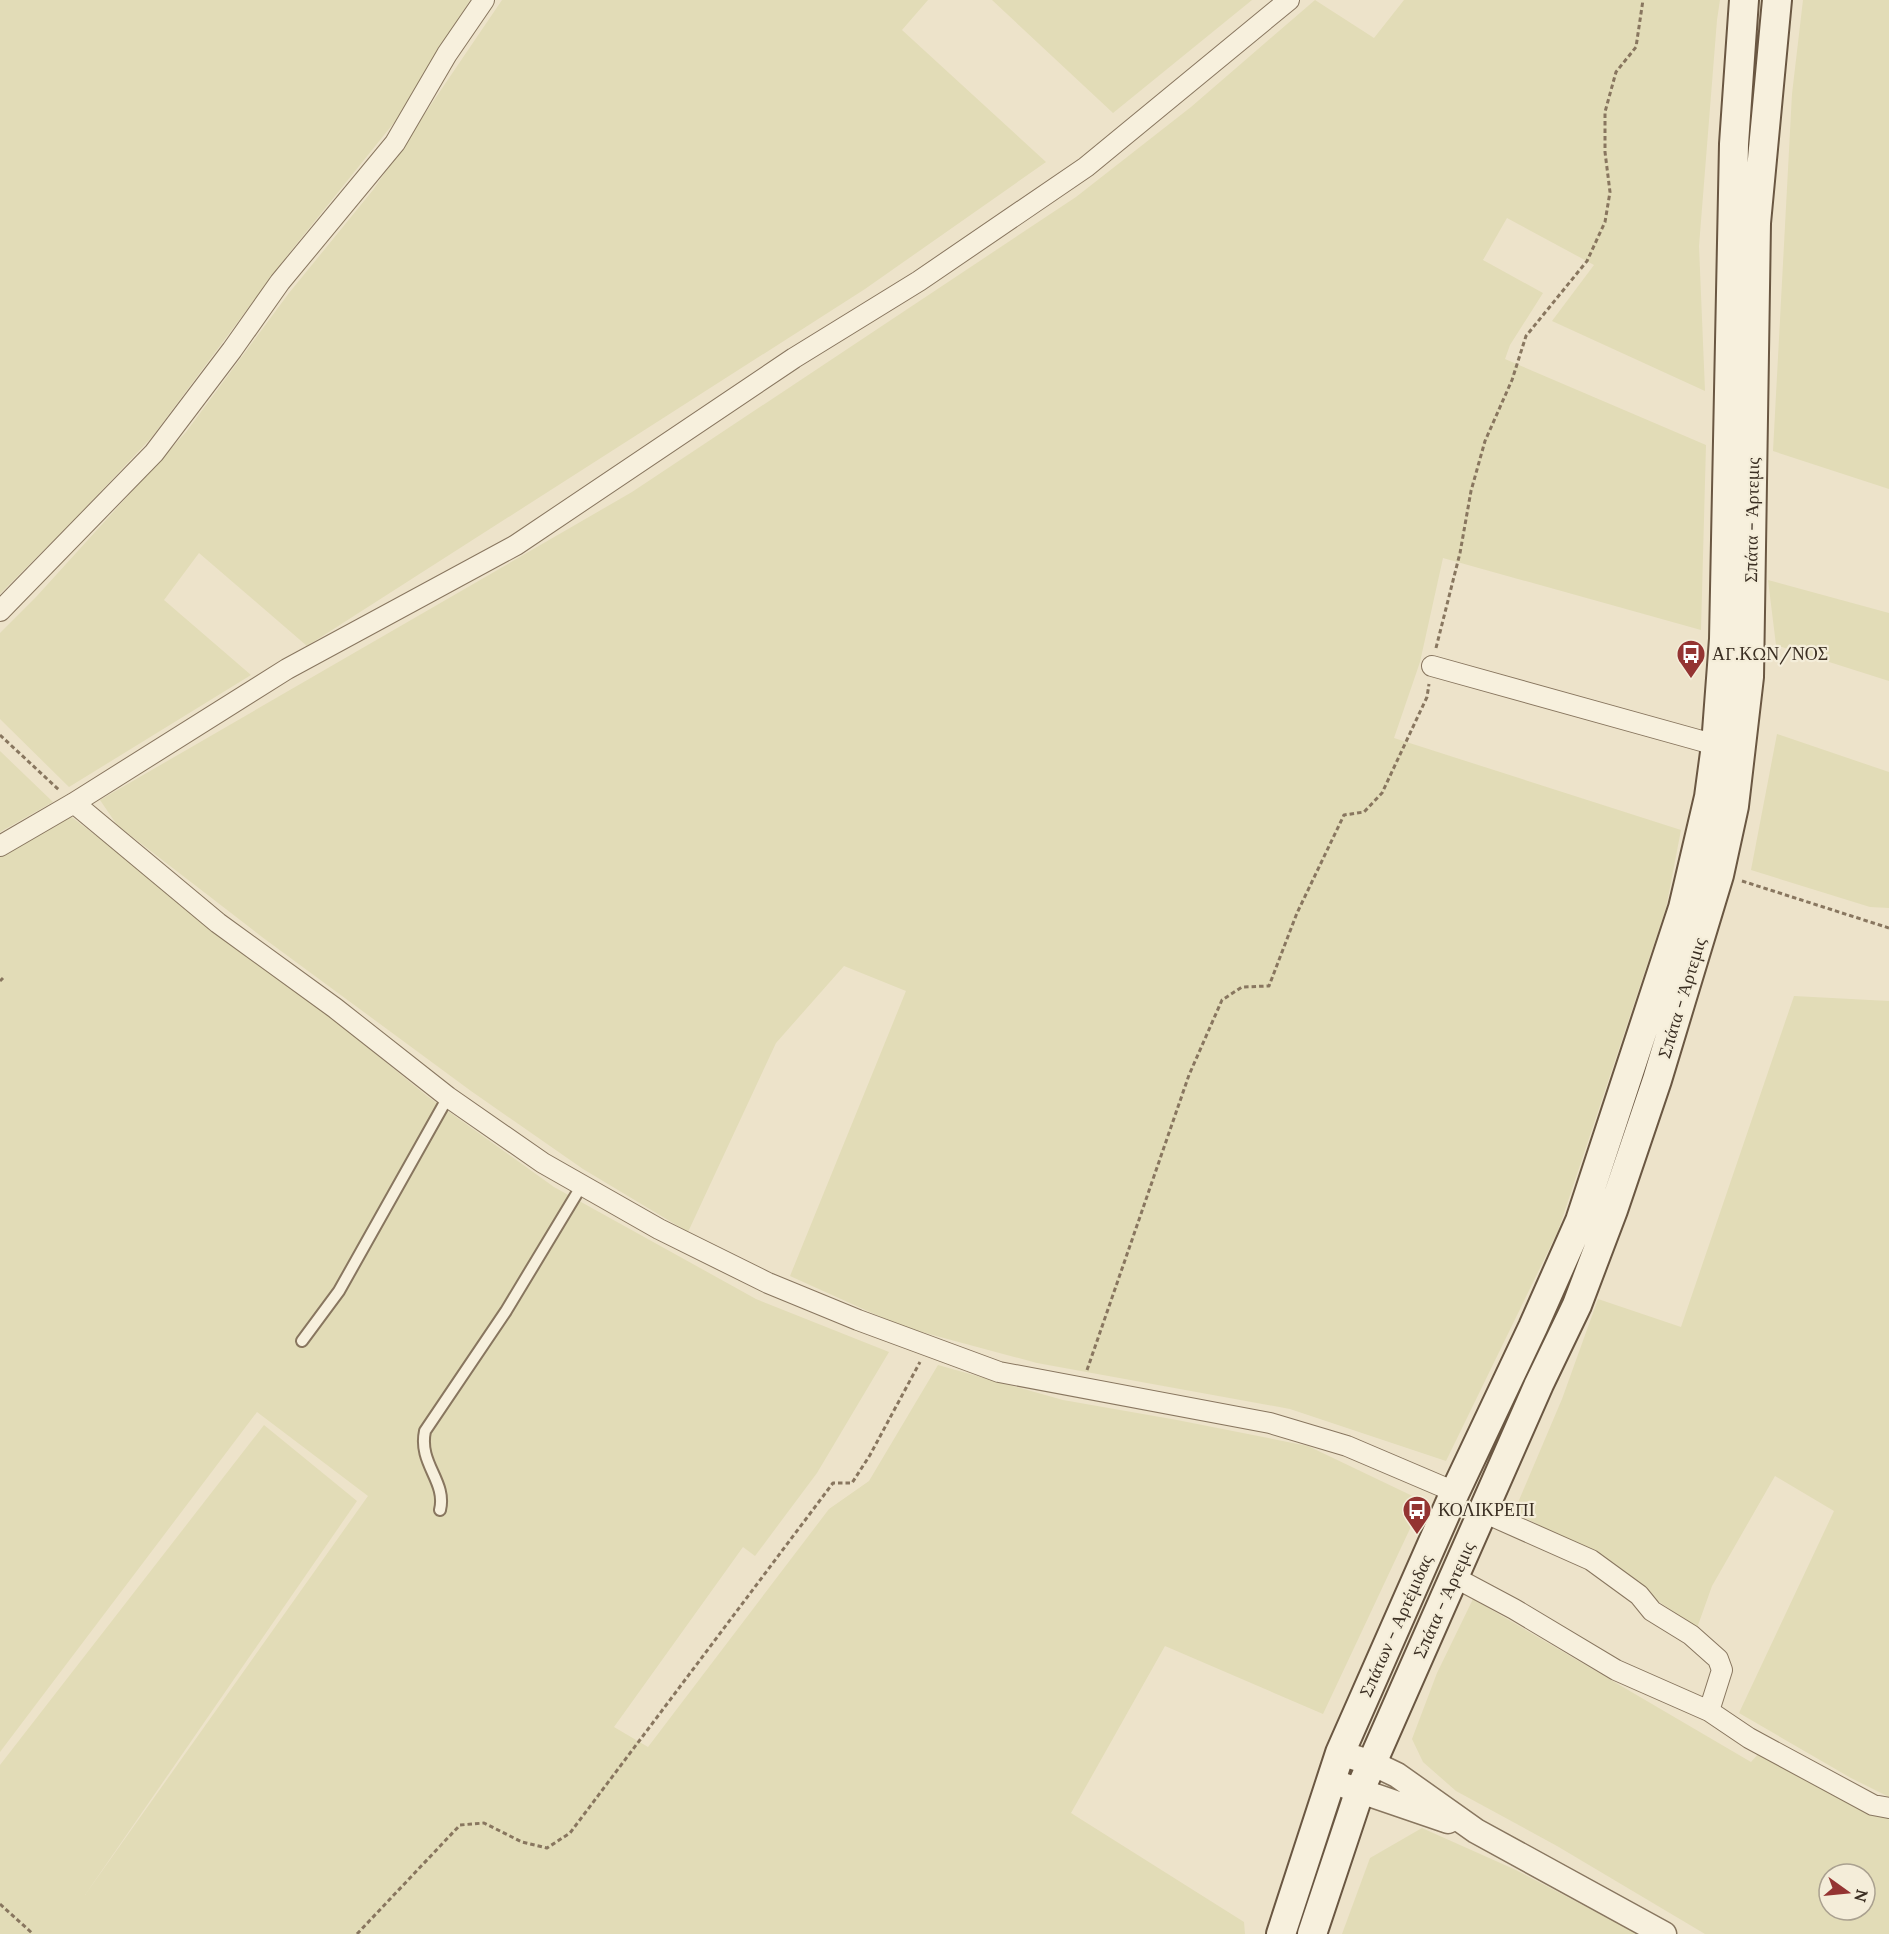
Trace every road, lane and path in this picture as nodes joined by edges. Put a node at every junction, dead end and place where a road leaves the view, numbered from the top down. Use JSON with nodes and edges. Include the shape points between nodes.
{"nodes":[{"id":1,"x":484,"y":0,"type":"edge"},
{"id":2,"x":1289,"y":0,"type":"edge"},
{"id":3,"x":1643,"y":0,"type":"edge"},
{"id":4,"x":1744,"y":0,"type":"edge"},
{"id":5,"x":1777,"y":0,"type":"edge"},
{"id":6,"x":0,"y":610,"type":"edge"},
{"id":7,"x":1432,"y":666,"type":"junction"},
{"id":8,"x":0,"y":735,"type":"edge"},
{"id":9,"x":1716,"y":745,"type":"junction"},
{"id":10,"x":74,"y":803,"type":"junction"},
{"id":11,"x":0,"y":846,"type":"edge"},
{"id":12,"x":1719,"y":875,"type":"junction"},
{"id":13,"x":1889,"y":928,"type":"edge"},
{"id":14,"x":448,"y":1097,"type":"junction"},
{"id":15,"x":582,"y":1185,"type":"junction"},
{"id":16,"x":1533,"y":1327,"type":"joint"},
{"id":17,"x":302,"y":1341,"type":"dead end"},
{"id":18,"x":928,"y":1347,"type":"junction"},
{"id":19,"x":1081,"y":1386,"type":"junction"},
{"id":20,"x":1455,"y":1492,"type":"junction"},
{"id":21,"x":440,"y":1510,"type":"dead end"},
{"id":22,"x":1483,"y":1512,"type":"junction"},
{"id":23,"x":1454,"y":1577,"type":"junction"},
{"id":24,"x":1709,"y":1711,"type":"junction"},
{"id":25,"x":1340,"y":1753,"type":"junction"},
{"id":26,"x":1372,"y":1763,"type":"junction"},
{"id":27,"x":1331,"y":1781,"type":"junction"},
{"id":28,"x":1360,"y":1790,"type":"junction"},
{"id":29,"x":1889,"y":1808,"type":"edge"},
{"id":30,"x":1476,"y":1831,"type":"junction"},
{"id":31,"x":0,"y":1904,"type":"edge"},
{"id":32,"x":33,"y":1934,"type":"edge"},
{"id":33,"x":357,"y":1934,"type":"edge"},
{"id":34,"x":1281,"y":1934,"type":"edge"},
{"id":35,"x":1312,"y":1934,"type":"edge"},
{"id":36,"x":1664,"y":1934,"type":"edge"}],
"edges":[{"from":1,"to":6,"type":"street","via":[[395,143],[280,282],[154,453]]},
{"from":2,"to":10,"type":"street","via":[[1086,167],[919,281],[776,370],[516,544],[286,669]]},
{"from":3,"to":7,"type":"path","via":[[1636,48],[1616,72],[1605,112],[1610,192],[1605,222],[1587,261],[1526,336],[1485,441]]},
{"from":4,"to":9,"type":"main road","name":"Σπάτα - Άρτεμις","via":[[1734,144],[1724,639]]},
{"from":5,"to":12,"type":"main road","name":"Σπάτα - Άρτεμις","via":[[1756,223],[1749,677],[1734,806]]},
{"from":7,"to":9,"type":"street"},
{"from":7,"to":19,"type":"path","via":[[1427,697],[1382,793],[1364,812],[1344,815],[1297,913],[1269,986],[1242,987],[1222,1000],[1189,1075]]},
{"from":8,"to":10,"type":"path"},
{"from":9,"to":16,"type":"main road","name":"Σπάτα - Άρτεμις","via":[[1709,797],[1683,908],[1580,1221]]},
{"from":10,"to":11,"type":"street"},
{"from":10,"to":14,"type":"street","via":[[219,923]]},
{"from":12,"to":13,"type":"path"},
{"from":12,"to":22,"type":"main road","name":"Σπάτα - Άρτεμις","via":[[1613,1210],[1577,1305]]},
{"from":14,"to":15,"type":"street","via":[[543,1163]]},
{"from":14,"to":17,"type":"lane","via":[[339,1291]]},
{"from":15,"to":18,"type":"street","via":[[659,1229],[768,1283]]},
{"from":15,"to":21,"type":"lane","via":[[506,1311],[425,1431],[425,1456],[441,1493]]},
{"from":16,"to":20,"type":"main road","name":"Σπάτων - Αρτέμιδας"},
{"from":18,"to":19,"type":"street","via":[[999,1372]]},
{"from":18,"to":33,"type":"path","via":[[852,1483],[833,1483],[570,1833],[547,1848],[522,1842],[484,1823],[460,1825]]},
{"from":19,"to":20,"type":"street","via":[[1270,1422],[1347,1446]]},
{"from":20,"to":25,"type":"main road","name":"Σπάτων - Αρτέμιδας"},
{"from":22,"to":23,"type":"main road","name":"Σπάτα - Άρτεμις"},
{"from":22,"to":24,"type":"street","via":[[1591,1560],[1718,1659],[1722,1670]]},
{"from":23,"to":24,"type":"street","via":[[1616,1670]]},
{"from":23,"to":26,"type":"main road","name":"Σπάτα - Άρτεμις"},
{"from":24,"to":29,"type":"street","via":[[1749,1738],[1863,1800]]},
{"from":25,"to":26,"type":"street"},
{"from":25,"to":27,"type":"main road","name":"Σπάτων - Αρτέμιδας"},
{"from":26,"to":28,"type":"main road","name":"Σπάτα - Άρτεμις"},
{"from":26,"to":30,"type":"street","via":[[1397,1775]]},
{"from":27,"to":28,"type":"street"},
{"from":27,"to":34,"type":"main road","name":"Σπάτων - Αρτέμιδας"},
{"from":28,"to":30,"type":"street"},
{"from":28,"to":35,"type":"main road","name":"Σπάτα - Άρτεμις"},
{"from":30,"to":36,"type":"street"},
{"from":31,"to":32,"type":"path"}]}
